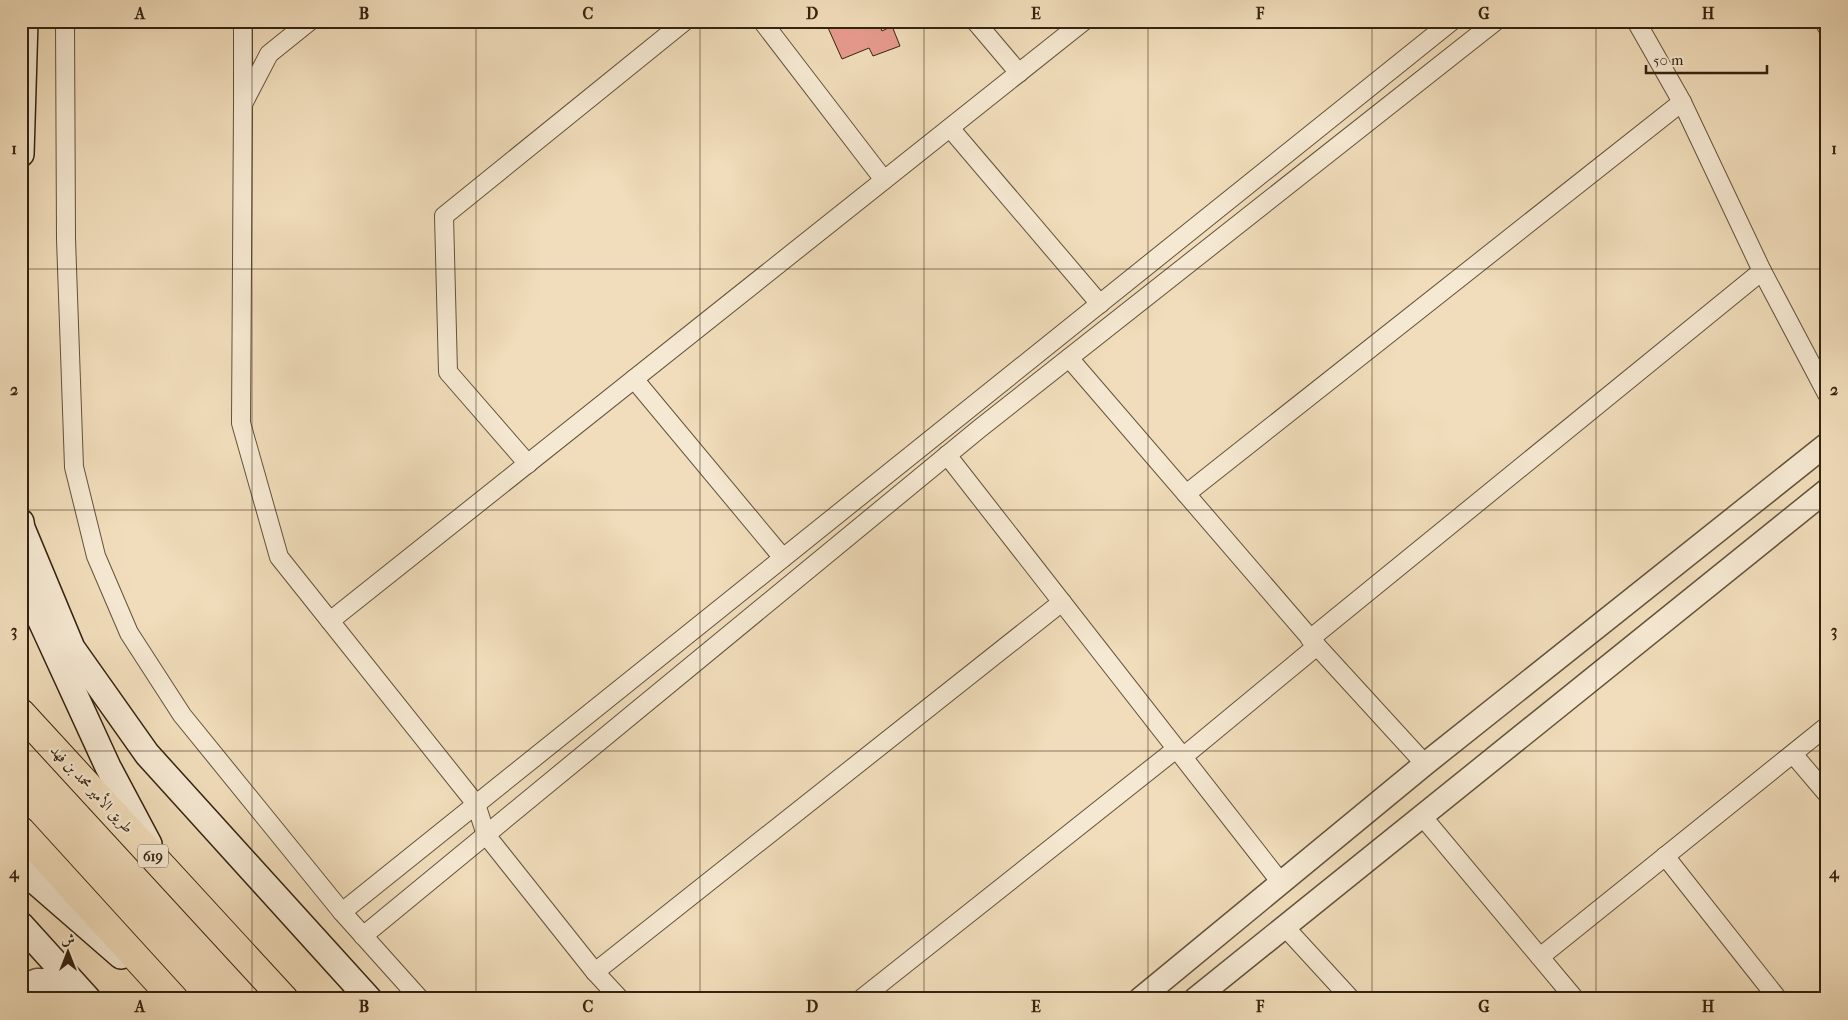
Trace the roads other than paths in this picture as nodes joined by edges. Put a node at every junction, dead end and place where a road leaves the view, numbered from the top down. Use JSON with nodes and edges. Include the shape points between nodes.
{"nodes":[{"id":1,"x":25,"y":21,"type":"edge"},
{"id":2,"x":65,"y":21,"type":"edge"},
{"id":3,"x":243,"y":21,"type":"edge"},
{"id":4,"x":310,"y":21,"type":"edge"},
{"id":5,"x":685,"y":21,"type":"edge"},
{"id":6,"x":762,"y":21,"type":"edge"},
{"id":7,"x":975,"y":21,"type":"edge"},
{"id":8,"x":1084,"y":21,"type":"edge"},
{"id":9,"x":1452,"y":21,"type":"edge"},
{"id":10,"x":1496,"y":21,"type":"edge"},
{"id":11,"x":1636,"y":21,"type":"edge"},
{"id":12,"x":1824,"y":21,"type":"edge"},
{"id":13,"x":1827,"y":27,"type":"edge"},
{"id":14,"x":1019,"y":73,"type":"junction"},
{"id":15,"x":1682,"y":102,"type":"junction"},
{"id":16,"x":243,"y":104,"type":"junction"},
{"id":17,"x":950,"y":128,"type":"junction"},
{"id":18,"x":21,"y":154,"type":"edge"},
{"id":19,"x":884,"y":180,"type":"junction"},
{"id":20,"x":1762,"y":271,"type":"junction"},
{"id":21,"x":1100,"y":304,"type":"junction"},
{"id":22,"x":1069,"y":358,"type":"junction"},
{"id":23,"x":634,"y":379,"type":"junction"},
{"id":24,"x":1827,"y":394,"type":"edge"},
{"id":25,"x":1827,"y":444,"type":"edge"},
{"id":26,"x":947,"y":455,"type":"junction"},
{"id":27,"x":528,"y":464,"type":"junction"},
{"id":28,"x":1827,"y":490,"type":"edge"},
{"id":29,"x":1186,"y":494,"type":"junction"},
{"id":30,"x":21,"y":522,"type":"edge"},
{"id":31,"x":22,"y":528,"type":"edge"},
{"id":32,"x":783,"y":558,"type":"junction"},
{"id":33,"x":1062,"y":602,"type":"junction"},
{"id":34,"x":330,"y":622,"type":"junction"},
{"id":35,"x":1313,"y":643,"type":"junction"},
{"id":36,"x":21,"y":713,"type":"edge"},
{"id":37,"x":1827,"y":726,"type":"edge"},
{"id":38,"x":1180,"y":752,"type":"junction"},
{"id":39,"x":1793,"y":754,"type":"junction"},
{"id":40,"x":1425,"y":764,"type":"junction"},
{"id":41,"x":1827,"y":794,"type":"edge"},
{"id":42,"x":476,"y":804,"type":"junction"},
{"id":43,"x":1422,"y":816,"type":"junction"},
{"id":44,"x":21,"y":831,"type":"edge"},
{"id":45,"x":486,"y":835,"type":"junction"},
{"id":46,"x":1665,"y":856,"type":"junction"},
{"id":47,"x":158,"y":862,"type":"junction"},
{"id":48,"x":21,"y":869,"type":"edge"},
{"id":49,"x":1282,"y":884,"type":"junction"},
{"id":50,"x":342,"y":912,"type":"junction"},
{"id":51,"x":1284,"y":926,"type":"junction"},
{"id":52,"x":23,"y":932,"type":"edge"},
{"id":53,"x":364,"y":936,"type":"junction"},
{"id":54,"x":1540,"y":957,"type":"junction"},
{"id":55,"x":596,"y":972,"type":"junction"},
{"id":56,"x":72,"y":980,"type":"junction"},
{"id":57,"x":21,"y":986,"type":"edge"},
{"id":58,"x":88,"y":999,"type":"edge"},
{"id":59,"x":172,"y":999,"type":"edge"},
{"id":60,"x":284,"y":999,"type":"edge"},
{"id":61,"x":369,"y":999,"type":"edge"},
{"id":62,"x":420,"y":999,"type":"edge"},
{"id":63,"x":620,"y":999,"type":"edge"},
{"id":64,"x":861,"y":999,"type":"edge"},
{"id":65,"x":1140,"y":999,"type":"edge"},
{"id":66,"x":1195,"y":999,"type":"edge"},
{"id":67,"x":1351,"y":999,"type":"edge"},
{"id":68,"x":1575,"y":999,"type":"edge"},
{"id":69,"x":1778,"y":999,"type":"edge"}],
"edges":[{"from":1,"to":18,"type":"main road"},
{"from":2,"to":50,"type":"street","via":[[66,239],[74,467],[96,556],[129,633],[182,715]]},
{"from":3,"to":16,"type":"street"},
{"from":4,"to":16,"type":"street","via":[[269,54]]},
{"from":5,"to":27,"type":"street","via":[[444,216],[448,372]]},
{"from":6,"to":19,"type":"street"},
{"from":7,"to":14,"type":"street"},
{"from":8,"to":14,"type":"street"},
{"from":9,"to":21,"type":"street"},
{"from":10,"to":22,"type":"street"},
{"from":11,"to":15,"type":"street"},
{"from":12,"to":13,"type":"street"},
{"from":14,"to":17,"type":"street"},
{"from":15,"to":20,"type":"street"},
{"from":15,"to":29,"type":"street"},
{"from":16,"to":34,"type":"street","via":[[240,423],[279,557]]},
{"from":17,"to":19,"type":"street"},
{"from":17,"to":21,"type":"street"},
{"from":19,"to":23,"type":"street"},
{"from":20,"to":24,"type":"street"},
{"from":20,"to":35,"type":"street"},
{"from":21,"to":32,"type":"street"},
{"from":22,"to":26,"type":"street"},
{"from":22,"to":29,"type":"street"},
{"from":23,"to":27,"type":"street"},
{"from":23,"to":32,"type":"street"},
{"from":25,"to":40,"type":"street"},
{"from":26,"to":33,"type":"street"},
{"from":26,"to":45,"type":"street"},
{"from":27,"to":34,"type":"street"},
{"from":28,"to":43,"type":"street"},
{"from":29,"to":35,"type":"street"},
{"from":30,"to":31,"type":"main road"},
{"from":31,"to":47,"type":"main road","via":[[40,619],[108,767]]},
{"from":31,"to":61,"type":"main road","via":[[72,648],[147,754]]},
{"from":32,"to":42,"type":"street"},
{"from":33,"to":38,"type":"street"},
{"from":33,"to":55,"type":"street"},
{"from":34,"to":42,"type":"street"},
{"from":35,"to":38,"type":"street"},
{"from":35,"to":40,"type":"street"},
{"from":36,"to":47,"type":"highway","name":"طريق الأمير محمد بن فهد","number":"619"},
{"from":37,"to":39,"type":"street"},
{"from":38,"to":49,"type":"street"},
{"from":38,"to":64,"type":"street"},
{"from":39,"to":41,"type":"street"},
{"from":39,"to":46,"type":"street"},
{"from":40,"to":49,"type":"street"},
{"from":42,"to":45,"type":"street"},
{"from":42,"to":50,"type":"street"},
{"from":43,"to":51,"type":"street"},
{"from":43,"to":54,"type":"street"},
{"from":44,"to":59,"type":"highway"},
{"from":45,"to":53,"type":"street"},
{"from":45,"to":55,"type":"street"},
{"from":46,"to":54,"type":"street"},
{"from":46,"to":69,"type":"street"},
{"from":47,"to":60,"type":"highway","name":"طريق الأمير محمد بن فهد","number":"619"},
{"from":48,"to":59,"type":"main road"},
{"from":49,"to":65,"type":"street"},
{"from":50,"to":53,"type":"street"},
{"from":51,"to":66,"type":"street"},
{"from":51,"to":67,"type":"street"},
{"from":52,"to":56,"type":"main road"},
{"from":53,"to":62,"type":"street"},
{"from":54,"to":68,"type":"street"},
{"from":55,"to":63,"type":"street"},
{"from":56,"to":57,"type":"street","via":[[37,980]]},
{"from":56,"to":58,"type":"main road"}]}
